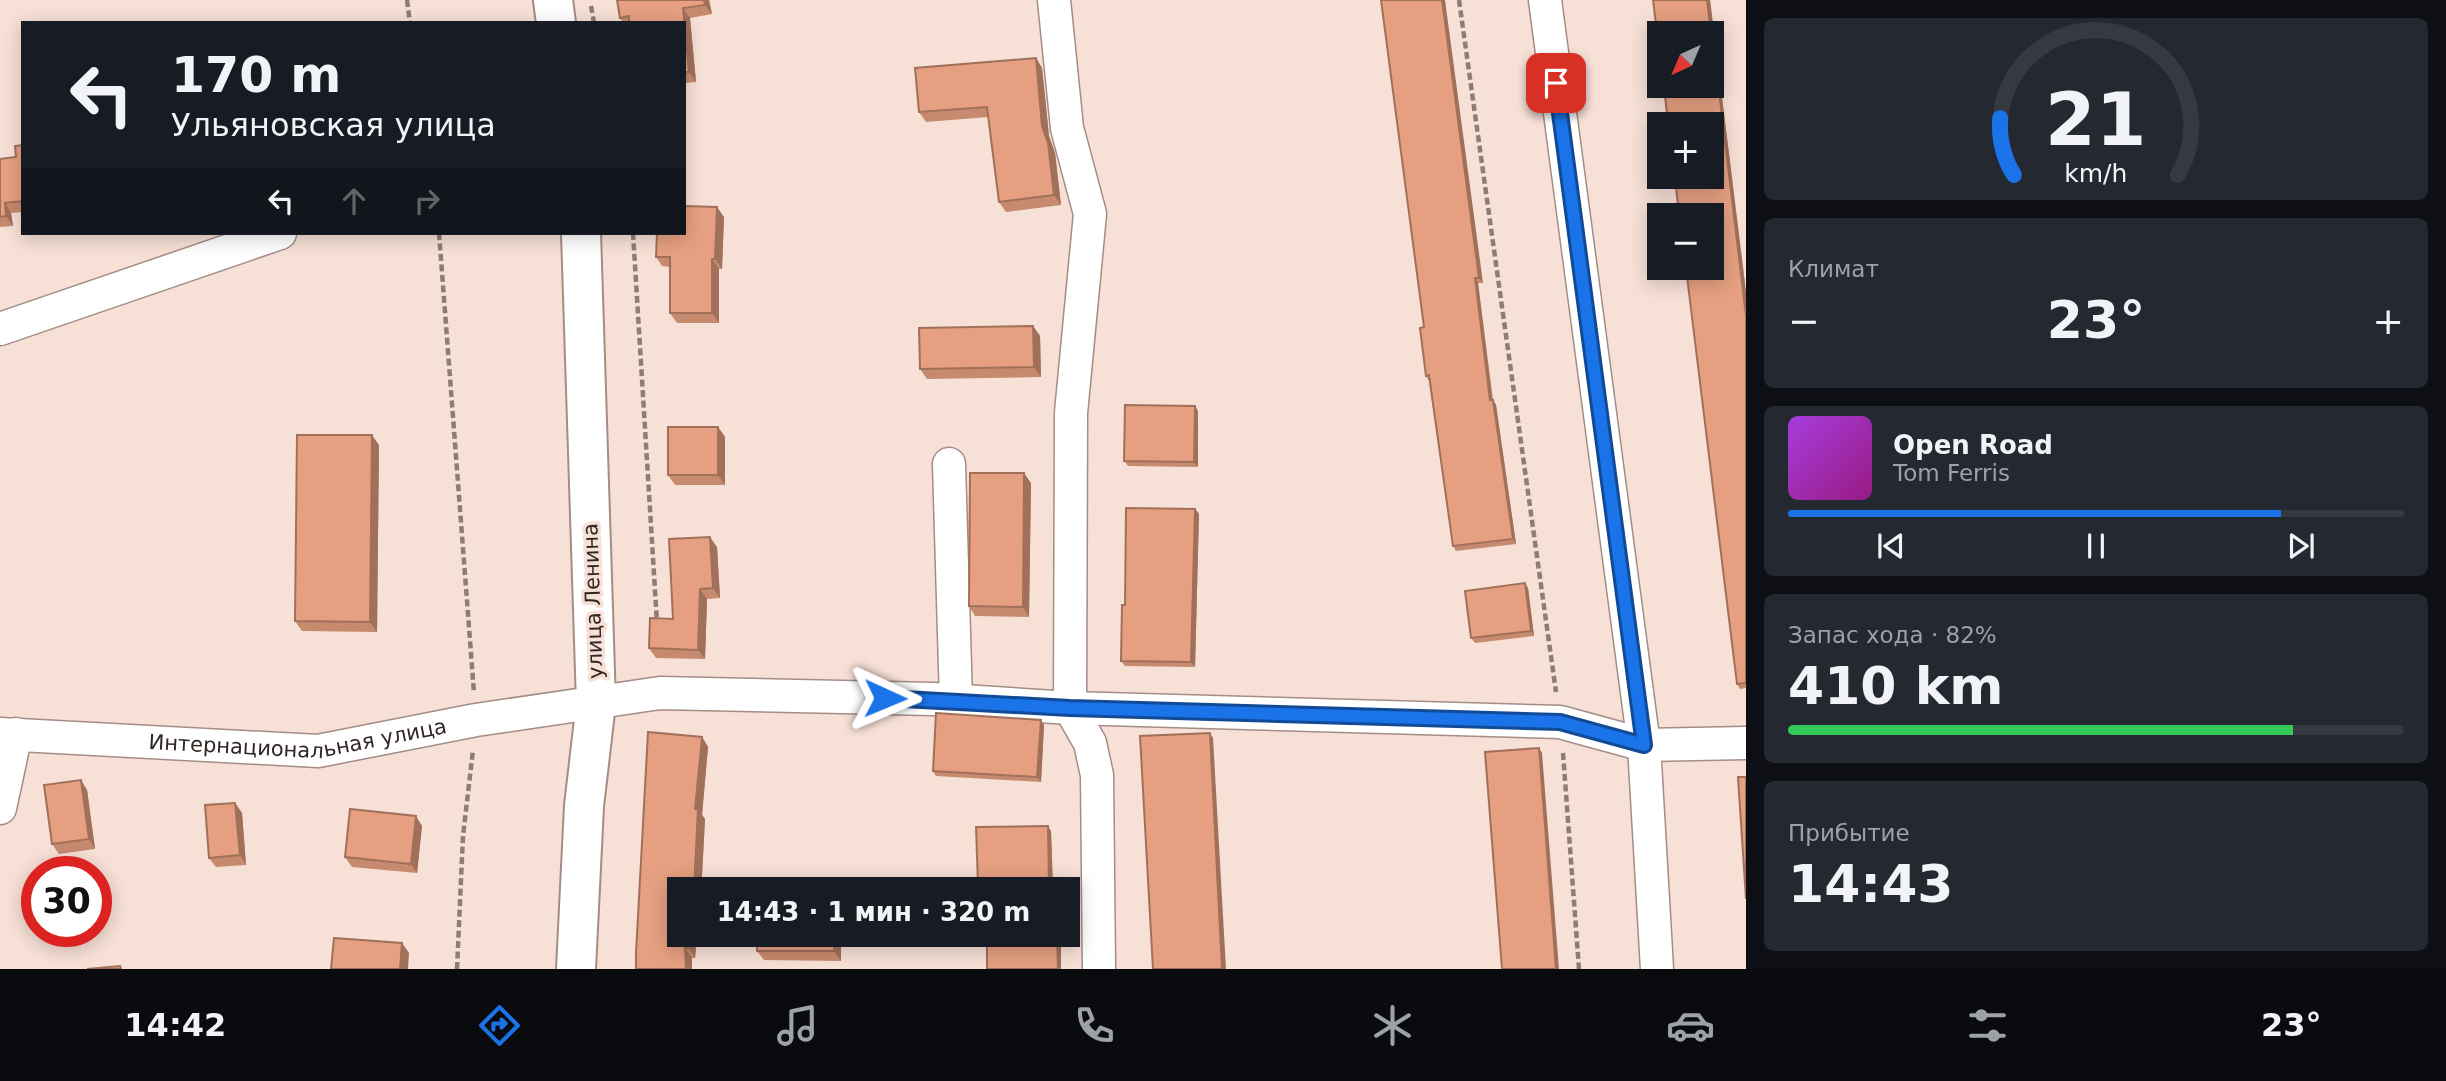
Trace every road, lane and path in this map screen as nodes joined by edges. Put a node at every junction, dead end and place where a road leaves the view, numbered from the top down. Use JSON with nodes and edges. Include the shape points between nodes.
{"nodes":[{"id":1,"x":407,"y":0,"type":"edge"},
{"id":2,"x":553,"y":0,"type":"edge"},
{"id":3,"x":1054,"y":0,"type":"edge"},
{"id":4,"x":1459,"y":0,"type":"edge"},
{"id":5,"x":1545,"y":0,"type":"edge"},
{"id":6,"x":410,"y":21,"type":"edge"},
{"id":7,"x":556,"y":21,"type":"edge"},
{"id":8,"x":274,"y":235,"type":"edge"},
{"id":9,"x":439,"y":235,"type":"edge"},
{"id":10,"x":581,"y":235,"type":"edge"},
{"id":11,"x":633,"y":235,"type":"edge"},
{"id":12,"x":0,"y":329,"type":"edge"},
{"id":13,"x":949,"y":464,"type":"dead end"},
{"id":14,"x":657,"y":628,"type":"edge"},
{"id":15,"x":956,"y":701,"type":"junction"},
{"id":16,"x":596,"y":703,"type":"junction"},
{"id":17,"x":1070,"y":708,"type":"junction"},
{"id":18,"x":476,"y":720,"type":"junction"},
{"id":19,"x":1560,"y":722,"type":"junction"},
{"id":20,"x":8,"y":734,"type":"edge"},
{"id":21,"x":1746,"y":743,"type":"edge"},
{"id":22,"x":1644,"y":745,"type":"junction"},
{"id":23,"x":0,"y":808,"type":"edge"},
{"id":24,"x":457,"y":969,"type":"edge"},
{"id":25,"x":576,"y":969,"type":"edge"},
{"id":26,"x":1099,"y":969,"type":"edge"},
{"id":27,"x":1579,"y":969,"type":"edge"},
{"id":28,"x":1657,"y":969,"type":"edge"}],
"edges":[{"from":1,"to":6,"type":"path"},
{"from":2,"to":7,"type":"main road"},
{"from":3,"to":17,"type":"street","via":[[1067,128],[1090,214],[1071,413]]},
{"from":4,"to":19,"type":"path"},
{"from":5,"to":22,"type":"street"},
{"from":8,"to":12,"type":"street"},
{"from":9,"to":18,"type":"path"},
{"from":10,"to":16,"type":"main road","name":"улица Ленина"},
{"from":11,"to":14,"type":"path"},
{"from":13,"to":15,"type":"street"},
{"from":15,"to":16,"type":"street","name":"Интернациональная улица","via":[[660,694]]},
{"from":15,"to":17,"type":"street","name":"Интернациональная улица"},
{"from":16,"to":18,"type":"street","name":"Интернациональная улица"},
{"from":16,"to":25,"type":"main road","name":"улица Ленина","via":[[584,806]]},
{"from":17,"to":19,"type":"street","name":"Интернациональная улица"},
{"from":17,"to":26,"type":"street","via":[[1090,743],[1097,775]]},
{"from":18,"to":20,"type":"street","name":"Интернациональная улица","via":[[318,751]]},
{"from":18,"to":24,"type":"path","via":[[463,836]]},
{"from":19,"to":22,"type":"street","name":"Интернациональная улица"},
{"from":19,"to":27,"type":"path"},
{"from":20,"to":23,"type":"street"},
{"from":21,"to":22,"type":"street","name":"Интернациональная улица"},
{"from":22,"to":28,"type":"street"}]}
